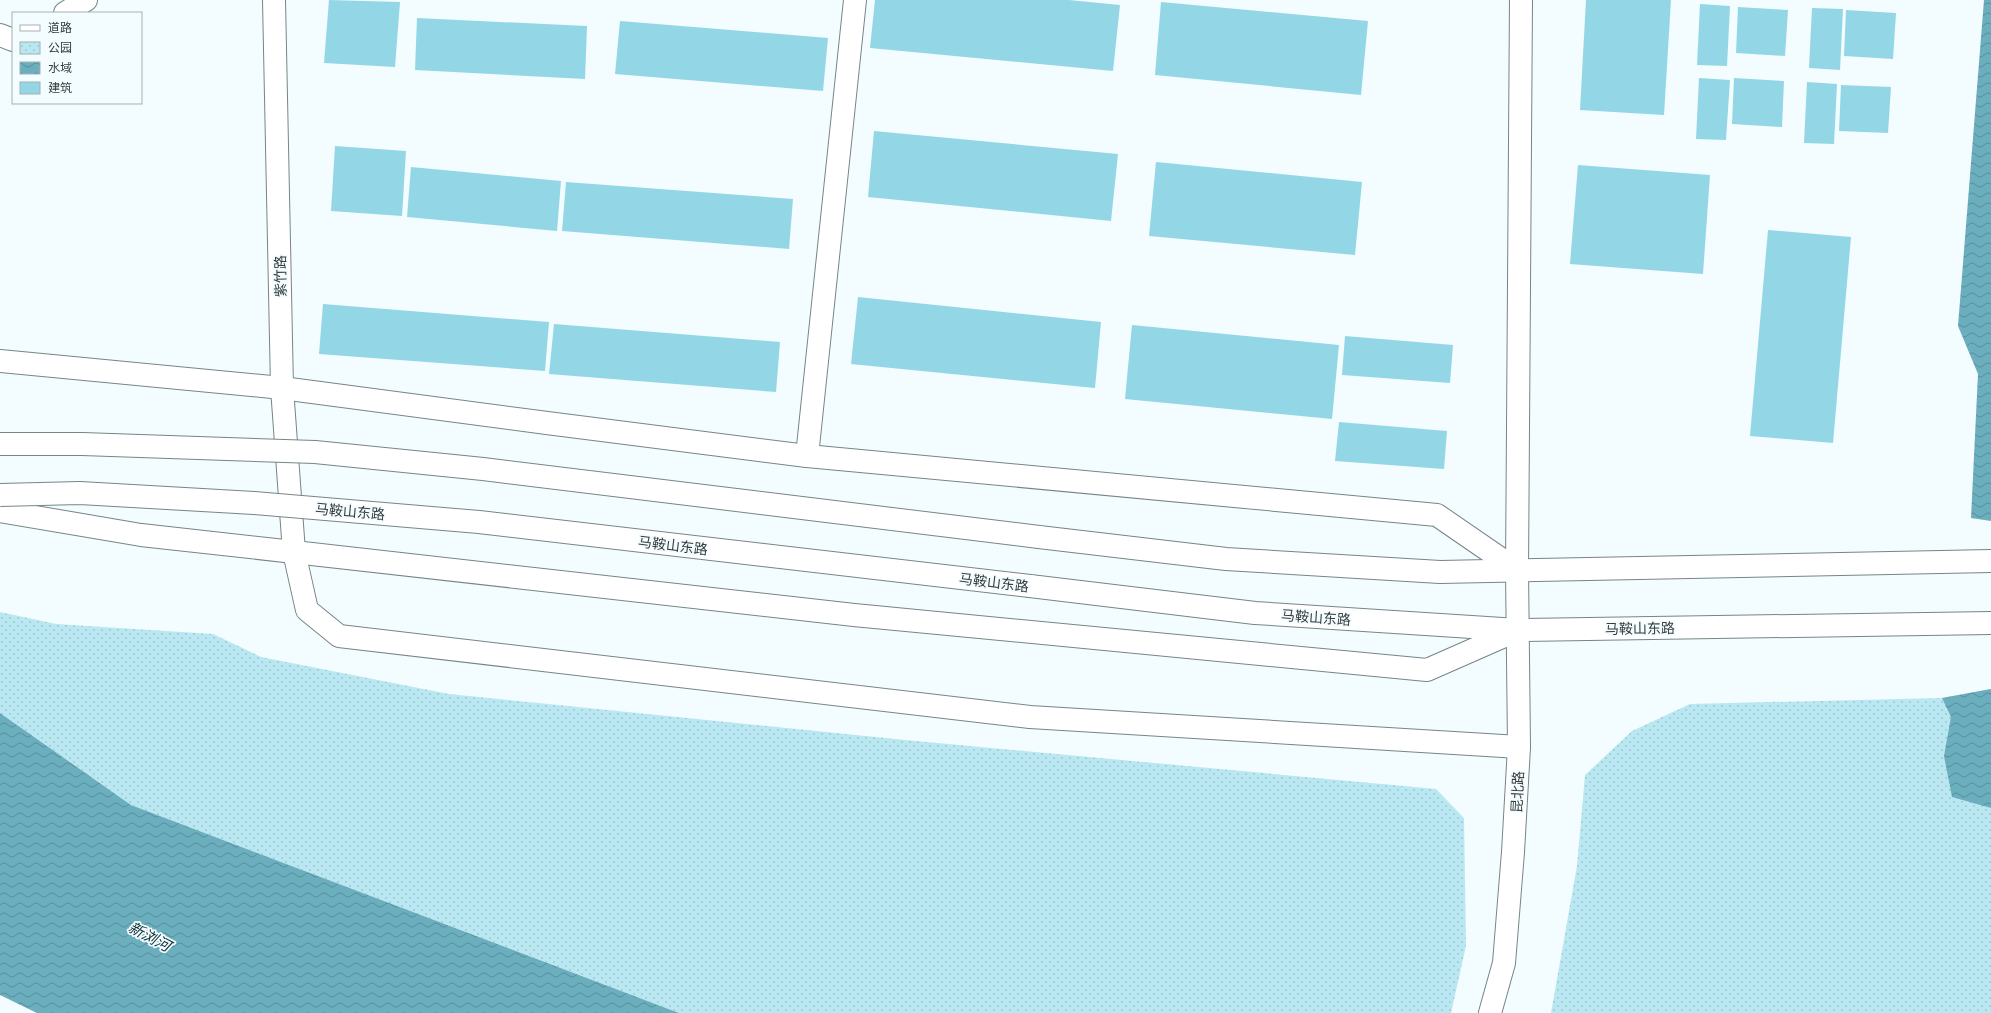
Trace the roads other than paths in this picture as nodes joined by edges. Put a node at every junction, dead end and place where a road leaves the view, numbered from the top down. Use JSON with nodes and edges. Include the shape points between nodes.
{"nodes":[{"id":1,"x":86,"y":0,"type":"edge"},
{"id":2,"x":274,"y":0,"type":"edge"},
{"id":3,"x":856,"y":0,"type":"edge"},
{"id":4,"x":1521,"y":0,"type":"edge"},
{"id":5,"x":67,"y":12,"type":"edge"},
{"id":6,"x":0,"y":35,"type":"edge"},
{"id":7,"x":12,"y":40,"type":"edge"},
{"id":8,"x":0,"y":361,"type":"edge"},
{"id":9,"x":282,"y":388,"type":"junction"},
{"id":10,"x":0,"y":444,"type":"edge"},
{"id":11,"x":807,"y":456,"type":"junction"},
{"id":12,"x":0,"y":495,"type":"edge"},
{"id":13,"x":0,"y":511,"type":"edge"},
{"id":14,"x":294,"y":552,"type":"junction"},
{"id":15,"x":1991,"y":562,"type":"edge"},
{"id":16,"x":1517,"y":570,"type":"junction"},
{"id":17,"x":1991,"y":623,"type":"edge"},
{"id":18,"x":1518,"y":630,"type":"junction"},
{"id":19,"x":1520,"y":747,"type":"junction"},
{"id":20,"x":1490,"y":1013,"type":"edge"}],
"edges":[{"from":1,"to":5,"type":"main road"},
{"from":2,"to":9,"type":"main road","name":"紫竹路"},
{"from":3,"to":11,"type":"main road"},
{"from":4,"to":16,"type":"main road","name":"昆北路"},
{"from":6,"to":7,"type":"main road"},
{"from":8,"to":9,"type":"main road"},
{"from":9,"to":11,"type":"main road"},
{"from":9,"to":14,"type":"main road","name":"紫竹路"},
{"from":10,"to":16,"type":"main road","bridge":true,"via":[[82,444],[315,452],[491,470],[1226,559],[1440,572]]},
{"from":11,"to":16,"type":"main road","via":[[1437,515]]},
{"from":12,"to":18,"type":"main road","name":"马鞍山东路","bridge":true,"via":[[104,494],[254,503],[464,521],[1255,613]]},
{"from":13,"to":14,"type":"main road","via":[[141,535]]},
{"from":14,"to":18,"type":"main road","via":[[846,614],[1428,670]]},
{"from":14,"to":19,"type":"main road","name":"紫竹路","via":[[307,610],[339,636],[1030,717]]},
{"from":15,"to":16,"type":"main road"},
{"from":16,"to":18,"type":"main road","name":"昆北路"},
{"from":17,"to":18,"type":"main road","name":"马鞍山东路"},
{"from":18,"to":19,"type":"main road","name":"昆北路"},
{"from":19,"to":20,"type":"main road","name":"昆北路","via":[[1504,963]]}]}
